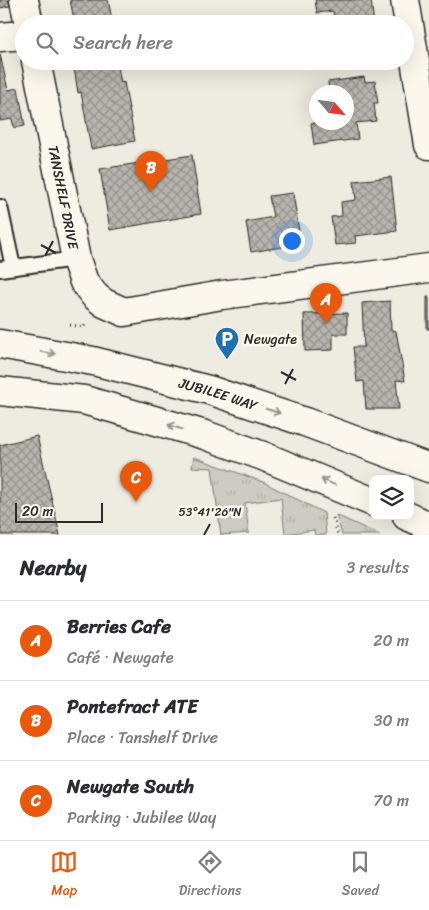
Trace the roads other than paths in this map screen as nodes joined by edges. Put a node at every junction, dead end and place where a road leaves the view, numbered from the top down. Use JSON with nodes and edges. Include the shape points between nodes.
{"nodes":[{"id":1,"x":24,"y":0,"type":"edge"},
{"id":2,"x":405,"y":0,"type":"edge"},
{"id":3,"x":27,"y":15,"type":"edge"},
{"id":4,"x":407,"y":15,"type":"edge"},
{"id":5,"x":15,"y":37,"type":"edge"},
{"id":6,"x":0,"y":38,"type":"edge"},
{"id":7,"x":414,"y":54,"type":"edge"},
{"id":8,"x":38,"y":70,"type":"edge"},
{"id":9,"x":429,"y":145,"type":"edge"},
{"id":10,"x":0,"y":207,"type":"edge"},
{"id":11,"x":76,"y":259,"type":"junction"},
{"id":12,"x":6,"y":268,"type":"edge"},
{"id":13,"x":429,"y":268,"type":"edge"},
{"id":14,"x":0,"y":344,"type":"edge"},
{"id":15,"x":0,"y":391,"type":"edge"},
{"id":16,"x":429,"y":468,"type":"edge"},
{"id":17,"x":369,"y":500,"type":"edge"},
{"id":18,"x":414,"y":519,"type":"edge"},
{"id":19,"x":429,"y":526,"type":"edge"}],
"edges":[{"from":1,"to":3,"type":"main road"},
{"from":2,"to":4,"type":"main road"},
{"from":5,"to":6,"type":"main road"},
{"from":7,"to":9,"type":"main road"},
{"from":8,"to":11,"type":"main road","name":"TANSHELF DRIVE"},
{"from":10,"to":12,"type":"lane"},
{"from":11,"to":12,"type":"lane"},
{"from":11,"to":13,"type":"main road","name":"TANSHELF DRIVE","via":[[84,282],[95,296],[114,308]]},
{"from":14,"to":16,"type":"main road","name":"JUBILEE WAY","one_way":true,"via":[[93,361],[208,390]]},
{"from":17,"to":15,"type":"main road","one_way":true,"via":[[263,456],[143,417],[84,400]]},
{"from":18,"to":19,"type":"main road"}]}
